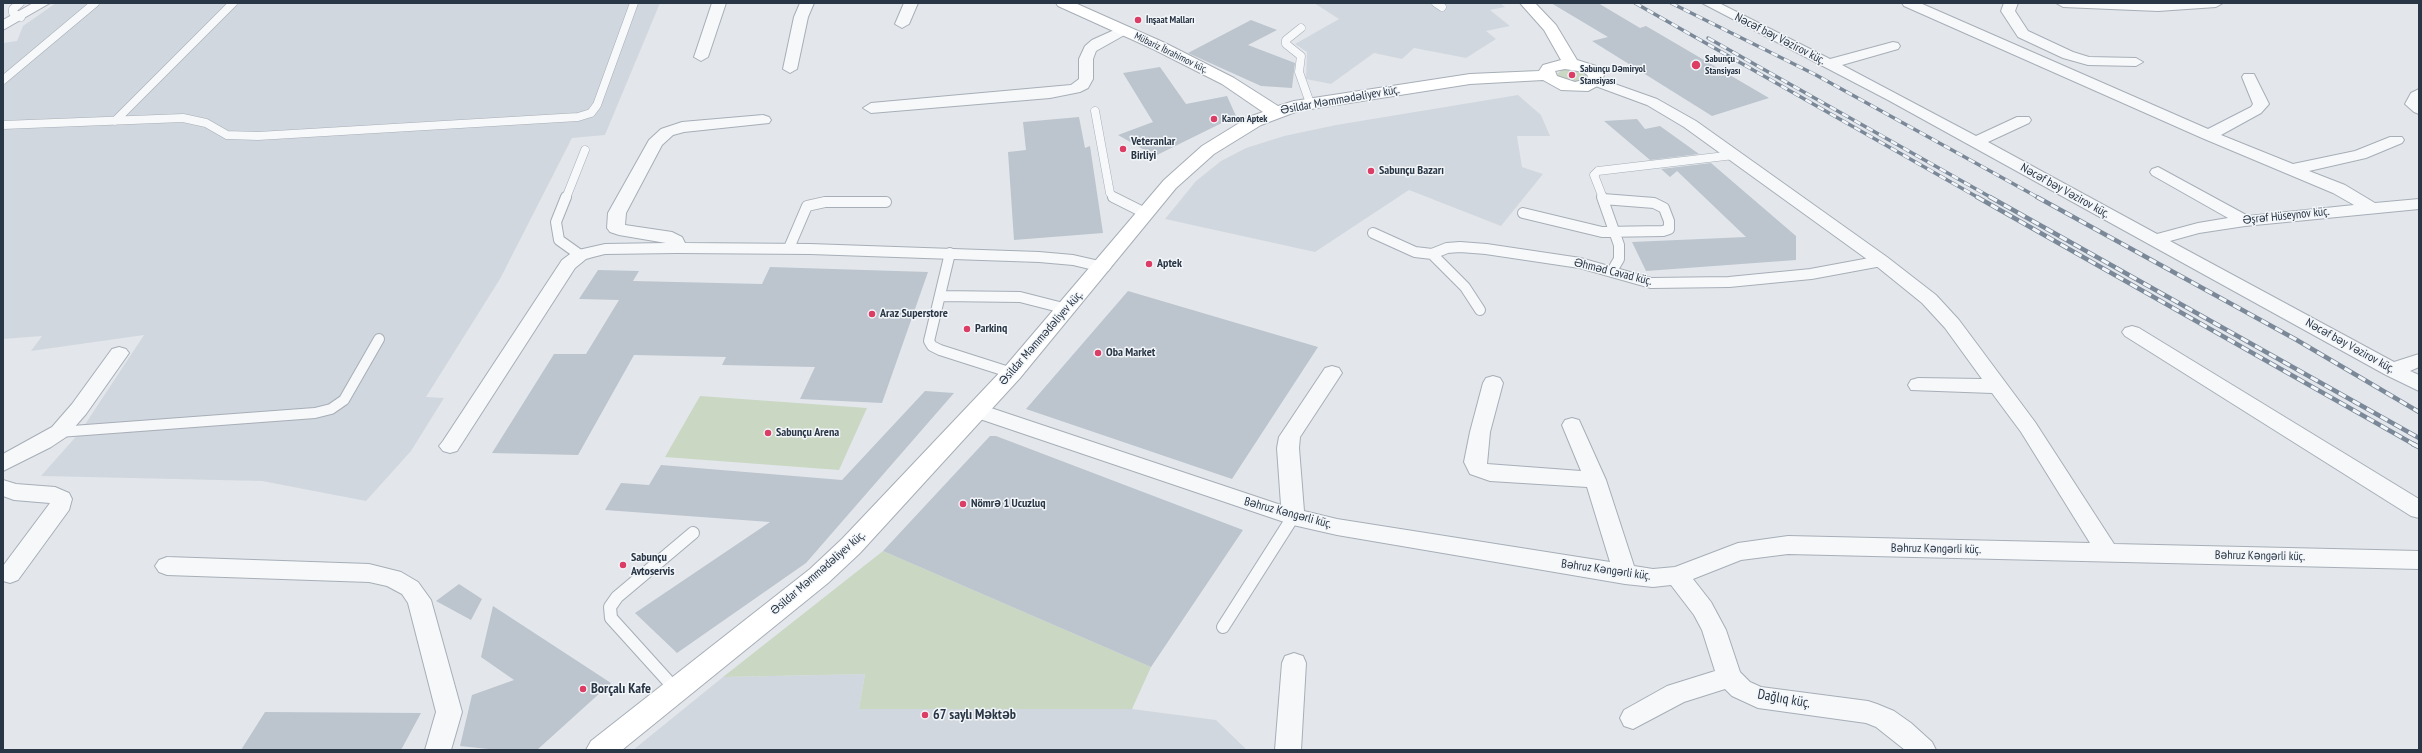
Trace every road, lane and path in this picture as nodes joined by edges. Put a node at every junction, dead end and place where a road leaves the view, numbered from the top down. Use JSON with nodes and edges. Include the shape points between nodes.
{"nodes":[{"id":1,"x":43,"y":3,"type":"edge"},
{"id":2,"x":95,"y":3,"type":"edge"},
{"id":3,"x":233,"y":3,"type":"edge"},
{"id":4,"x":634,"y":3,"type":"edge"},
{"id":5,"x":720,"y":3,"type":"edge"},
{"id":6,"x":806,"y":3,"type":"edge"},
{"id":7,"x":911,"y":3,"type":"edge"},
{"id":8,"x":1063,"y":3,"type":"edge"},
{"id":9,"x":1527,"y":3,"type":"edge"},
{"id":10,"x":1709,"y":3,"type":"edge"},
{"id":11,"x":1909,"y":3,"type":"edge"},
{"id":12,"x":2011,"y":3,"type":"edge"},
{"id":13,"x":2064,"y":3,"type":"edge"},
{"id":14,"x":2216,"y":3,"type":"edge"},
{"id":15,"x":21,"y":10,"type":"edge"},
{"id":16,"x":902,"y":24,"type":"dead end"},
{"id":17,"x":3,"y":26,"type":"edge"},
{"id":18,"x":1301,"y":28,"type":"dead end"},
{"id":19,"x":1123,"y":30,"type":"junction"},
{"id":20,"x":1893,"y":46,"type":"dead end"},
{"id":21,"x":701,"y":57,"type":"dead end"},
{"id":22,"x":2136,"y":62,"type":"dead end"},
{"id":23,"x":1571,"y":64,"type":"junction"},
{"id":24,"x":1830,"y":64,"type":"junction"},
{"id":25,"x":790,"y":69,"type":"dead end"},
{"id":26,"x":1547,"y":75,"type":"junction"},
{"id":27,"x":2249,"y":77,"type":"dead end"},
{"id":28,"x":3,"y":80,"type":"edge"},
{"id":29,"x":1595,"y":81,"type":"junction"},
{"id":30,"x":2419,"y":94,"type":"edge"},
{"id":31,"x":1310,"y":103,"type":"junction"},
{"id":32,"x":871,"y":108,"type":"dead end"},
{"id":33,"x":2419,"y":109,"type":"edge"},
{"id":34,"x":1095,"y":111,"type":"dead end"},
{"id":35,"x":1275,"y":112,"type":"junction"},
{"id":36,"x":762,"y":120,"type":"dead end"},
{"id":37,"x":2023,"y":120,"type":"dead end"},
{"id":38,"x":115,"y":121,"type":"junction"},
{"id":39,"x":3,"y":125,"type":"edge"},
{"id":40,"x":2208,"y":135,"type":"junction"},
{"id":41,"x":2396,"y":140,"type":"dead end"},
{"id":42,"x":1975,"y":142,"type":"junction"},
{"id":43,"x":585,"y":150,"type":"dead end"},
{"id":44,"x":1734,"y":155,"type":"junction"},
{"id":45,"x":2293,"y":169,"type":"junction"},
{"id":46,"x":2158,"y":172,"type":"dead end"},
{"id":47,"x":1604,"y":199,"type":"junction"},
{"id":48,"x":886,"y":202,"type":"dead end"},
{"id":49,"x":2419,"y":204,"type":"edge"},
{"id":50,"x":2393,"y":205,"type":"junction"},
{"id":51,"x":2369,"y":207,"type":"junction"},
{"id":52,"x":1145,"y":213,"type":"junction"},
{"id":53,"x":1523,"y":213,"type":"dead end"},
{"id":54,"x":2419,"y":219,"type":"edge"},
{"id":55,"x":2245,"y":221,"type":"junction"},
{"id":56,"x":1615,"y":232,"type":"junction"},
{"id":57,"x":1373,"y":233,"type":"dead end"},
{"id":58,"x":2154,"y":240,"type":"junction"},
{"id":59,"x":677,"y":248,"type":"junction"},
{"id":60,"x":789,"y":248,"type":"junction"},
{"id":61,"x":950,"y":253,"type":"junction"},
{"id":62,"x":1432,"y":254,"type":"junction"},
{"id":63,"x":580,"y":255,"type":"junction"},
{"id":64,"x":1881,"y":261,"type":"junction"},
{"id":65,"x":1102,"y":267,"type":"junction"},
{"id":66,"x":1612,"y":271,"type":"junction"},
{"id":67,"x":940,"y":296,"type":"junction"},
{"id":68,"x":1067,"y":309,"type":"junction"},
{"id":69,"x":1480,"y":310,"type":"dead end"},
{"id":70,"x":2132,"y":332,"type":"dead end"},
{"id":71,"x":379,"y":339,"type":"dead end"},
{"id":72,"x":119,"y":352,"type":"dead end"},
{"id":73,"x":2419,"y":360,"type":"edge"},
{"id":74,"x":2393,"y":370,"type":"junction"},
{"id":75,"x":1012,"y":373,"type":"junction"},
{"id":76,"x":1332,"y":373,"type":"dead end"},
{"id":77,"x":1493,"y":383,"type":"dead end"},
{"id":78,"x":2419,"y":384,"type":"edge"},
{"id":79,"x":1918,"y":385,"type":"dead end"},
{"id":80,"x":1998,"y":386,"type":"junction"},
{"id":81,"x":978,"y":411,"type":"junction"},
{"id":82,"x":1572,"y":425,"type":"dead end"},
{"id":83,"x":59,"y":432,"type":"junction"},
{"id":84,"x":450,"y":446,"type":"dead end"},
{"id":85,"x":3,"y":464,"type":"edge"},
{"id":86,"x":1596,"y":480,"type":"junction"},
{"id":87,"x":3,"y":488,"type":"edge"},
{"id":88,"x":2419,"y":510,"type":"edge"},
{"id":89,"x":1293,"y":517,"type":"junction"},
{"id":90,"x":693,"y":533,"type":"dead end"},
{"id":91,"x":2108,"y":553,"type":"junction"},
{"id":92,"x":2419,"y":560,"type":"edge"},
{"id":93,"x":167,"y":566,"type":"dead end"},
{"id":94,"x":10,"y":574,"type":"dead end"},
{"id":95,"x":1625,"y":574,"type":"junction"},
{"id":96,"x":1677,"y":576,"type":"junction"},
{"id":97,"x":1223,"y":627,"type":"dead end"},
{"id":98,"x":1294,"y":663,"type":"dead end"},
{"id":99,"x":1729,"y":677,"type":"junction"},
{"id":100,"x":677,"y":691,"type":"junction"},
{"id":101,"x":1633,"y":718,"type":"dead end"},
{"id":102,"x":438,"y":750,"type":"edge"},
{"id":103,"x":600,"y":750,"type":"edge"},
{"id":104,"x":1288,"y":750,"type":"edge"},
{"id":105,"x":1923,"y":750,"type":"edge"}],
"edges":[{"from":1,"to":15,"type":"street"},
{"from":2,"to":28,"type":"lane"},
{"from":3,"to":38,"type":"lane"},
{"from":4,"to":38,"type":"lane","via":[[597,105],[591,113],[578,117],[258,136],[227,135],[206,123],[189,119]]},
{"from":5,"to":21,"type":"street","via":[[714,14]]},
{"from":6,"to":25,"type":"street"},
{"from":7,"to":16,"type":"street"},
{"from":8,"to":19,"type":"street","name":"Mübariz İbrahimov küç."},
{"from":9,"to":23,"type":"street","via":[[1551,28]]},
{"from":10,"to":24,"type":"street","name":"Nəcəf bəy Vəzirov küç."},
{"from":11,"to":40,"type":"street"},
{"from":12,"to":22,"type":"street","via":[[2008,11],[2011,17],[2023,34],[2031,39],[2088,62]]},
{"from":13,"to":14,"type":"street","via":[[2158,7]]},
{"from":15,"to":17,"type":"street"},
{"from":18,"to":31,"type":"lane","via":[[1286,40],[1286,44],[1301,56],[1299,72]]},
{"from":19,"to":32,"type":"street","via":[[1090,49],[1086,59],[1086,79],[1075,89]]},
{"from":19,"to":35,"type":"street","name":"Mübariz İbrahimov küç.","via":[[1228,81]]},
{"from":20,"to":24,"type":"street"},
{"from":23,"to":26,"type":"street","via":[[1553,66],[1547,71]]},
{"from":23,"to":29,"type":"street","via":[[1590,69],[1596,75]]},
{"from":24,"to":42,"type":"street","name":"Nəcəf bəy Vəzirov küç."},
{"from":26,"to":29,"type":"street","via":[[1554,82],[1569,87],[1588,86]]},
{"from":26,"to":31,"type":"street","name":"Əsildar Məmmədəliyev küç.","via":[[1470,79]]},
{"from":27,"to":40,"type":"street","via":[[2261,104],[2256,110]]},
{"from":29,"to":44,"type":"street","via":[[1623,90],[1672,113]]},
{"from":30,"to":33,"type":"street","via":[[2413,104]]},
{"from":31,"to":35,"type":"street","name":"Əsildar Məmmədəliyev küç."},
{"from":34,"to":52,"type":"lane","via":[[1110,193],[1116,200]]},
{"from":35,"to":52,"type":"street","name":"Əsildar Məmmədəliyev küç.","via":[[1231,134],[1208,150],[1170,184]]},
{"from":36,"to":59,"type":"street","via":[[682,127],[667,132],[655,143],[617,212],[616,228],[666,236],[676,241]]},
{"from":37,"to":42,"type":"street"},
{"from":38,"to":39,"type":"lane"},
{"from":40,"to":45,"type":"street"},
{"from":41,"to":45,"type":"street","via":[[2360,155]]},
{"from":42,"to":58,"type":"street","name":"Nəcəf bəy Vəzirov küç."},
{"from":43,"to":63,"type":"lane","via":[[556,222],[559,240]]},
{"from":44,"to":47,"type":"lane","via":[[1598,171],[1594,175]]},
{"from":44,"to":64,"type":"street"},
{"from":45,"to":51,"type":"street","via":[[2339,189]]},
{"from":46,"to":55,"type":"street"},
{"from":47,"to":56,"type":"lane"},
{"from":47,"to":56,"type":"lane","via":[[1654,203],[1664,208],[1669,221],[1669,229],[1663,231]]},
{"from":48,"to":60,"type":"lane","via":[[824,202],[807,206]]},
{"from":49,"to":50,"type":"street","name":"Əşrəf Hüseynov küç."},
{"from":50,"to":51,"type":"street","name":"Əşrəf Hüseynov küç."},
{"from":50,"to":54,"type":"street"},
{"from":51,"to":55,"type":"street","name":"Əşrəf Hüseynov küç."},
{"from":52,"to":65,"type":"street","name":"Əsildar Məmmədəliyev küç."},
{"from":53,"to":56,"type":"lane","via":[[1580,228]]},
{"from":55,"to":58,"type":"street","name":"Əşrəf Hüseynov küç.","via":[[2198,228]]},
{"from":56,"to":66,"type":"lane","via":[[1619,259]]},
{"from":57,"to":62,"type":"lane","name":"Əhməd Cavad küç.","via":[[1415,252]]},
{"from":58,"to":74,"type":"street","name":"Nəcəf bəy Vəzirov küç."},
{"from":59,"to":60,"type":"street"},
{"from":59,"to":63,"type":"street","via":[[605,249]]},
{"from":60,"to":61,"type":"street"},
{"from":61,"to":65,"type":"street","via":[[1039,256]]},
{"from":61,"to":67,"type":"lane"},
{"from":62,"to":66,"type":"lane","name":"Əhməd Cavad küç.","via":[[1447,248],[1486,249],[1580,263]]},
{"from":62,"to":69,"type":"lane","via":[[1465,287]]},
{"from":63,"to":84,"type":"street","via":[[568,264]]},
{"from":64,"to":66,"type":"lane","name":"Əhməd Cavad küç.","via":[[1811,274],[1729,282],[1651,283]]},
{"from":64,"to":80,"type":"street","via":[[1938,308]]},
{"from":65,"to":68,"type":"street","name":"Əsildar Məmmədəliyev küç."},
{"from":67,"to":68,"type":"lane","via":[[1020,297]]},
{"from":67,"to":75,"type":"lane","via":[[929,341],[932,346]]},
{"from":68,"to":75,"type":"street","name":"Əsildar Məmmədəliyev küç."},
{"from":70,"to":88,"type":"street"},
{"from":71,"to":83,"type":"lane","via":[[344,400],[331,409],[308,414]]},
{"from":72,"to":83,"type":"street","via":[[79,409]]},
{"from":73,"to":74,"type":"street"},
{"from":74,"to":78,"type":"street","name":"Nəcəf bəy Vəzirov küç."},
{"from":75,"to":81,"type":"street","name":"Əsildar Məmmədəliyev küç."},
{"from":76,"to":89,"type":"street","via":[[1290,437],[1288,448]]},
{"from":77,"to":86,"type":"street","via":[[1480,432],[1476,462],[1478,469],[1490,473]]},
{"from":79,"to":80,"type":"street"},
{"from":80,"to":91,"type":"street","via":[[2028,427]]},
{"from":81,"to":89,"type":"street","name":"Bəhruz Kəngərli küç."},
{"from":81,"to":100,"type":"street","name":"Əsildar Məmmədəliyev küç.","via":[[851,546],[819,576]]},
{"from":82,"to":86,"type":"street"},
{"from":83,"to":85,"type":"street"},
{"from":86,"to":95,"type":"street"},
{"from":87,"to":94,"type":"street","via":[[14,492],[55,495],[61,504]]},
{"from":89,"to":95,"type":"street","name":"Bəhruz Kəngərli küç.","via":[[1337,527]]},
{"from":89,"to":97,"type":"lane"},
{"from":90,"to":100,"type":"lane","via":[[617,597],[610,607],[611,618]]},
{"from":91,"to":92,"type":"street","name":"Bəhruz Kəngərli küç."},
{"from":91,"to":96,"type":"street","name":"Bəhruz Kəngərli küç.","via":[[1788,545],[1738,552]]},
{"from":93,"to":102,"type":"street","via":[[369,573],[393,578],[410,588],[419,600],[449,712],[446,731]]},
{"from":95,"to":96,"type":"street","name":"Bəhruz Kəngərli küç.","via":[[1653,578]]},
{"from":96,"to":99,"type":"street","via":[[1703,609],[1714,630]]},
{"from":98,"to":104,"type":"street"},
{"from":99,"to":101,"type":"street","via":[[1676,694]]},
{"from":99,"to":105,"type":"street","name":"Dağlıq küç.","via":[[1741,689],[1758,697],[1868,712],[1885,719]]},
{"from":100,"to":103,"type":"street","name":"Əsildar Məmmədəliyev küç."}]}
